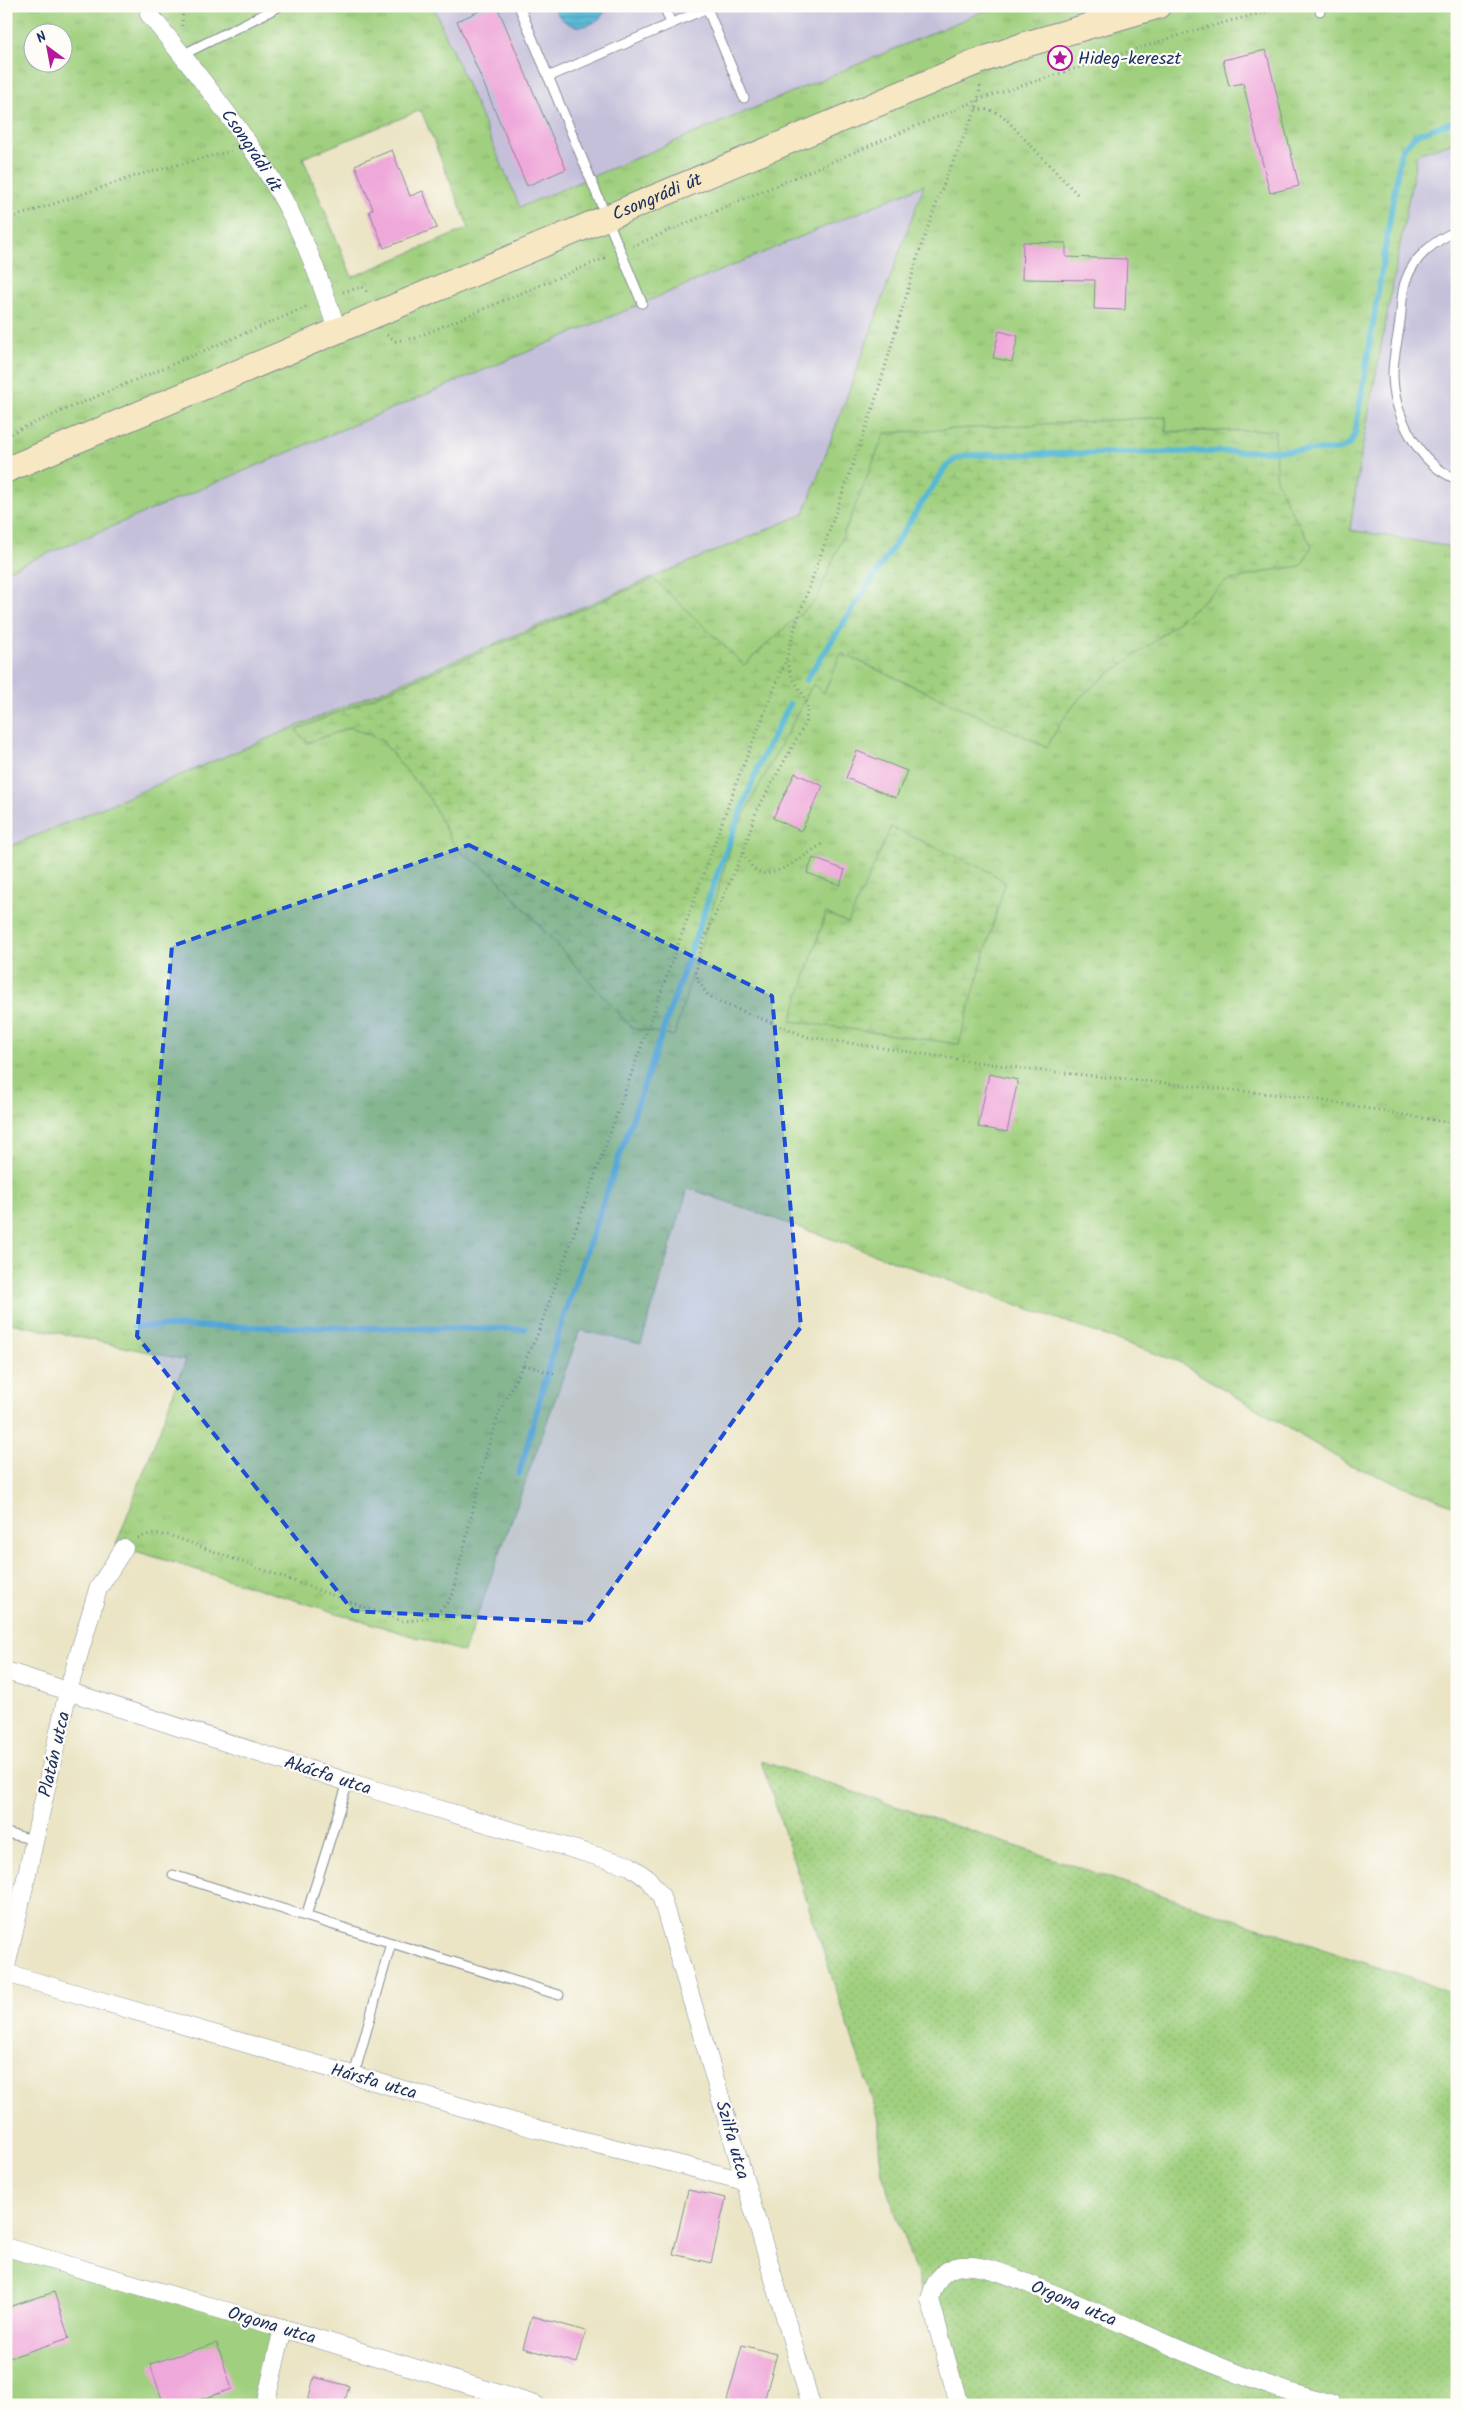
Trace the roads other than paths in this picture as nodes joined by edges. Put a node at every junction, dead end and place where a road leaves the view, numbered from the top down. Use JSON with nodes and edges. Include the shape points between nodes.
{"nodes":[{"id":1,"x":280,"y":6,"type":"edge"},
{"id":2,"x":519,"y":6,"type":"edge"},
{"id":3,"x":664,"y":6,"type":"edge"},
{"id":4,"x":1158,"y":6,"type":"edge"},
{"id":5,"x":710,"y":7,"type":"edge"},
{"id":6,"x":1129,"y":10,"type":"edge"},
{"id":7,"x":149,"y":14,"type":"dead end"},
{"id":8,"x":671,"y":23,"type":"junction"},
{"id":9,"x":182,"y":55,"type":"junction"},
{"id":10,"x":548,"y":77,"type":"junction"},
{"id":11,"x":744,"y":98,"type":"dead end"},
{"id":12,"x":607,"y":219,"type":"junction"},
{"id":13,"x":1457,"y":232,"type":"edge"},
{"id":14,"x":642,"y":303,"type":"dead end"},
{"id":15,"x":338,"y":332,"type":"junction"},
{"id":16,"x":6,"y":470,"type":"edge"},
{"id":17,"x":1457,"y":479,"type":"edge"},
{"id":18,"x":124,"y":1548,"type":"road end"},
{"id":19,"x":6,"y":1671,"type":"edge"},
{"id":20,"x":68,"y":1691,"type":"junction"},
{"id":21,"x":348,"y":1782,"type":"junction"},
{"id":22,"x":6,"y":1833,"type":"edge"},
{"id":23,"x":34,"y":1840,"type":"junction"},
{"id":24,"x":173,"y":1875,"type":"dead end"},
{"id":25,"x":648,"y":1879,"type":"joint"},
{"id":26,"x":306,"y":1916,"type":"junction"},
{"id":27,"x":391,"y":1943,"type":"junction"},
{"id":28,"x":6,"y":1967,"type":"edge"},
{"id":29,"x":6,"y":1973,"type":"edge"},
{"id":30,"x":559,"y":1995,"type":"dead end"},
{"id":31,"x":354,"y":2075,"type":"junction"},
{"id":32,"x":745,"y":2181,"type":"junction"},
{"id":33,"x":6,"y":2247,"type":"edge"},
{"id":34,"x":283,"y":2328,"type":"junction"},
{"id":35,"x":265,"y":2405,"type":"edge"},
{"id":36,"x":536,"y":2405,"type":"edge"},
{"id":37,"x":811,"y":2405,"type":"edge"},
{"id":38,"x":959,"y":2405,"type":"edge"},
{"id":39,"x":1332,"y":2405,"type":"edge"}],
"edges":[{"from":1,"to":9,"type":"lane"},
{"from":2,"to":10,"type":"lane"},
{"from":3,"to":8,"type":"lane"},
{"from":4,"to":6,"type":"main road","name":"Csongrádi út"},
{"from":5,"to":8,"type":"lane"},
{"from":5,"to":11,"type":"lane"},
{"from":6,"to":12,"type":"main road","name":"Csongrádi út","via":[[977,62]]},
{"from":7,"to":9,"type":"street","name":"Csongrádi út"},
{"from":8,"to":10,"type":"lane"},
{"from":9,"to":15,"type":"street","name":"Csongrádi út","via":[[280,194],[303,239]]},
{"from":10,"to":12,"type":"lane"},
{"from":12,"to":14,"type":"lane"},
{"from":12,"to":15,"type":"main road","name":"Csongrádi út"},
{"from":13,"to":17,"type":"lane","via":[[1435,242],[1416,261],[1405,280],[1393,374],[1395,397],[1403,420],[1420,450],[1437,470]]},
{"from":15,"to":16,"type":"main road","name":"Csongrádi út"},
{"from":18,"to":20,"type":"street","name":"Platán utca","via":[[98,1589]]},
{"from":19,"to":20,"type":"street","name":"Akácfa utca"},
{"from":20,"to":21,"type":"street","name":"Akácfa utca"},
{"from":20,"to":23,"type":"street","name":"Platán utca"},
{"from":21,"to":25,"type":"street","name":"Akácfa utca","via":[[630,1866]]},
{"from":21,"to":26,"type":"lane"},
{"from":22,"to":23,"type":"lane"},
{"from":23,"to":28,"type":"street","name":"Platán utca"},
{"from":24,"to":26,"type":"lane"},
{"from":25,"to":32,"type":"street","name":"Szilfa utca","via":[[661,1896]]},
{"from":26,"to":27,"type":"lane"},
{"from":27,"to":30,"type":"lane"},
{"from":27,"to":31,"type":"lane"},
{"from":29,"to":31,"type":"street","name":"Hársfa utca"},
{"from":31,"to":32,"type":"street","name":"Hársfa utca","via":[[537,2129]]},
{"from":32,"to":37,"type":"street","name":"Szilfa utca"},
{"from":33,"to":34,"type":"street","name":"Orgona utca"},
{"from":34,"to":35,"type":"street"},
{"from":34,"to":36,"type":"street","name":"Orgona utca"},
{"from":38,"to":39,"type":"street","name":"Orgona utca","via":[[930,2299],[940,2276],[962,2266],[1010,2276],[1222,2368]]}]}
